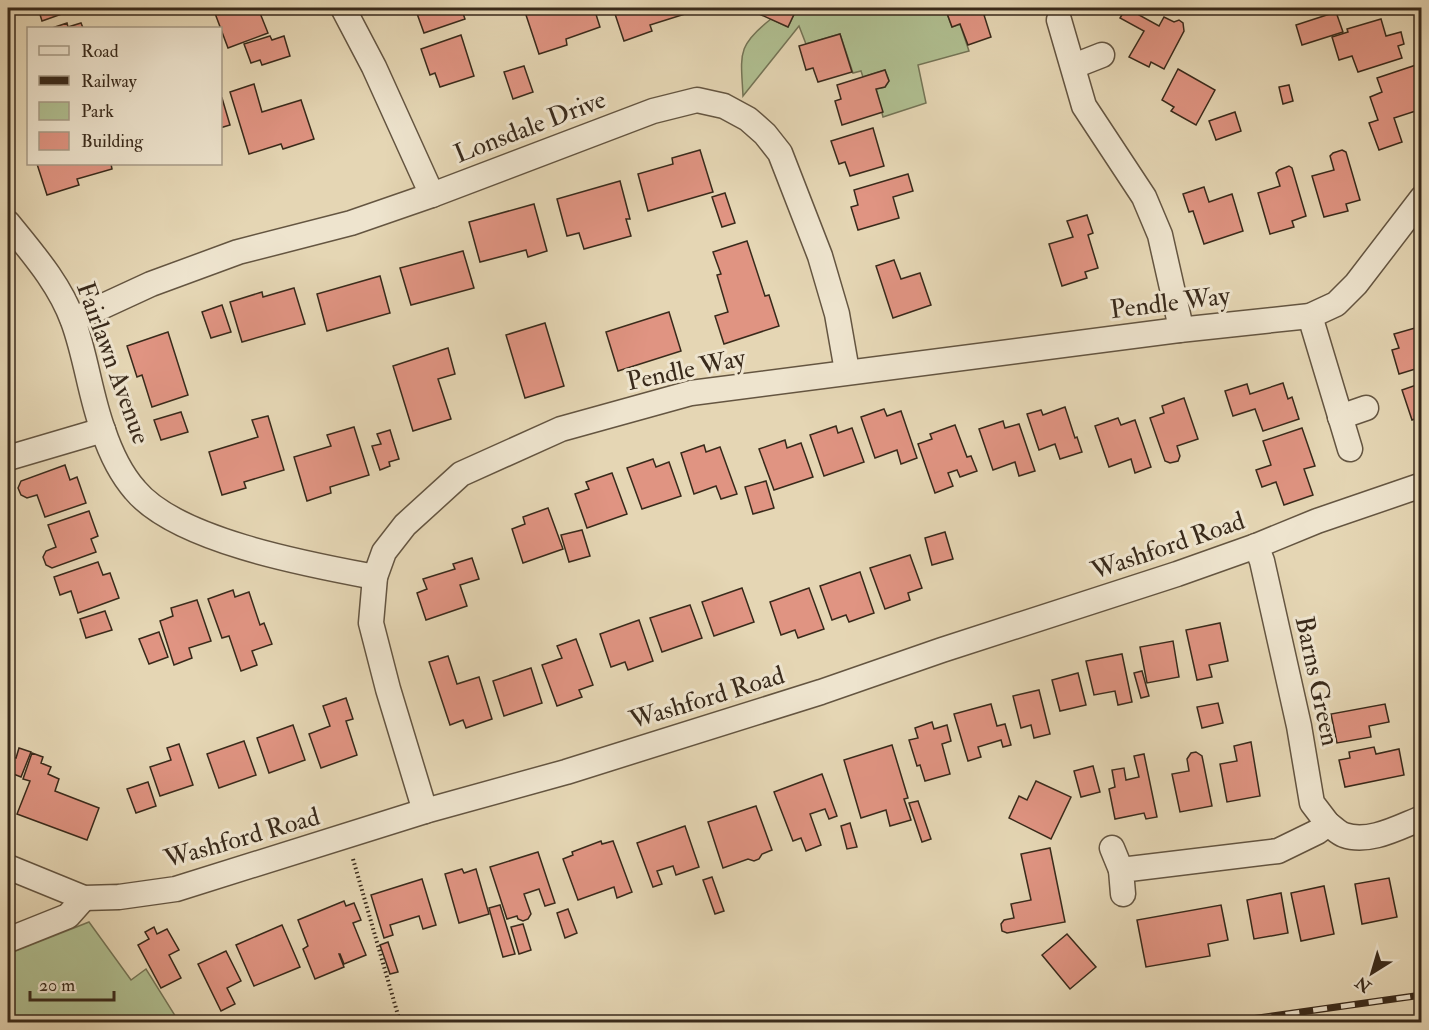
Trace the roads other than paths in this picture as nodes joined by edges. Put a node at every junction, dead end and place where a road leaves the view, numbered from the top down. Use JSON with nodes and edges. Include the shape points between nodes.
{"nodes":[{"id":1,"x":343,"y":8,"type":"edge"},
{"id":2,"x":1059,"y":20,"type":"dead end"},
{"id":3,"x":1102,"y":55,"type":"dead end"},
{"id":4,"x":1074,"y":66,"type":"junction"},
{"id":5,"x":432,"y":195,"type":"junction"},
{"id":6,"x":1422,"y":198,"type":"edge"},
{"id":7,"x":8,"y":223,"type":"edge"},
{"id":8,"x":1310,"y":316,"type":"junction"},
{"id":9,"x":73,"y":320,"type":"junction"},
{"id":10,"x":1179,"y":330,"type":"junction"},
{"id":11,"x":847,"y":371,"type":"junction"},
{"id":12,"x":1366,"y":408,"type":"dead end"},
{"id":13,"x":1340,"y":417,"type":"junction"},
{"id":14,"x":103,"y":430,"type":"junction"},
{"id":15,"x":1350,"y":449,"type":"dead end"},
{"id":16,"x":8,"y":458,"type":"edge"},
{"id":17,"x":1422,"y":485,"type":"edge"},
{"id":18,"x":1256,"y":546,"type":"junction"},
{"id":19,"x":375,"y":577,"type":"junction"},
{"id":20,"x":425,"y":811,"type":"junction"},
{"id":21,"x":1422,"y":818,"type":"edge"},
{"id":22,"x":1328,"y":824,"type":"junction"},
{"id":23,"x":8,"y":867,"type":"edge"},
{"id":24,"x":1123,"y":894,"type":"dead end"},
{"id":25,"x":84,"y":898,"type":"junction"},
{"id":26,"x":8,"y":939,"type":"edge"}],
"edges":[{"from":1,"to":5,"type":"street"},
{"from":2,"to":4,"type":"street"},
{"from":3,"to":4,"type":"street"},
{"from":4,"to":10,"type":"street","via":[[1084,106],[1144,197],[1160,235]]},
{"from":5,"to":9,"type":"street","name":"Lonsdale Drive","via":[[351,223],[238,252],[151,284]]},
{"from":5,"to":11,"type":"street","name":"Lonsdale Drive","via":[[653,111],[697,100],[724,106],[748,119],[780,153],[820,256],[837,314]]},
{"from":6,"to":8,"type":"street","name":"Pendle Way","via":[[1356,284],[1336,304]]},
{"from":7,"to":9,"type":"street","name":"Fairlawn Avenue","via":[[51,276]]},
{"from":8,"to":10,"type":"street","name":"Pendle Way"},
{"from":8,"to":13,"type":"street"},
{"from":9,"to":14,"type":"street","name":"Fairlawn Avenue"},
{"from":10,"to":11,"type":"street","name":"Pendle Way"},
{"from":11,"to":19,"type":"street","name":"Pendle Way","via":[[691,393],[561,429],[461,474],[405,525],[384,552]]},
{"from":12,"to":13,"type":"street"},
{"from":13,"to":15,"type":"street"},
{"from":14,"to":16,"type":"street"},
{"from":14,"to":19,"type":"street","name":"Fairlawn Avenue","via":[[136,491],[164,514],[196,531],[285,559]]},
{"from":17,"to":18,"type":"street","name":"Washford Road"},
{"from":18,"to":20,"type":"street","name":"Washford Road","via":[[821,692],[566,772]]},
{"from":18,"to":22,"type":"street","name":"Barns Green","via":[[1296,715],[1312,803]]},
{"from":19,"to":20,"type":"street","name":"Pendle Way","via":[[371,623]]},
{"from":20,"to":25,"type":"street","name":"Washford Road","via":[[176,889]]},
{"from":21,"to":22,"type":"street","via":[[1362,838],[1343,834]]},
{"from":22,"to":24,"type":"street","via":[[1278,851],[1116,859]]},
{"from":23,"to":25,"type":"street"},
{"from":25,"to":26,"type":"street","via":[[68,916]]}]}
